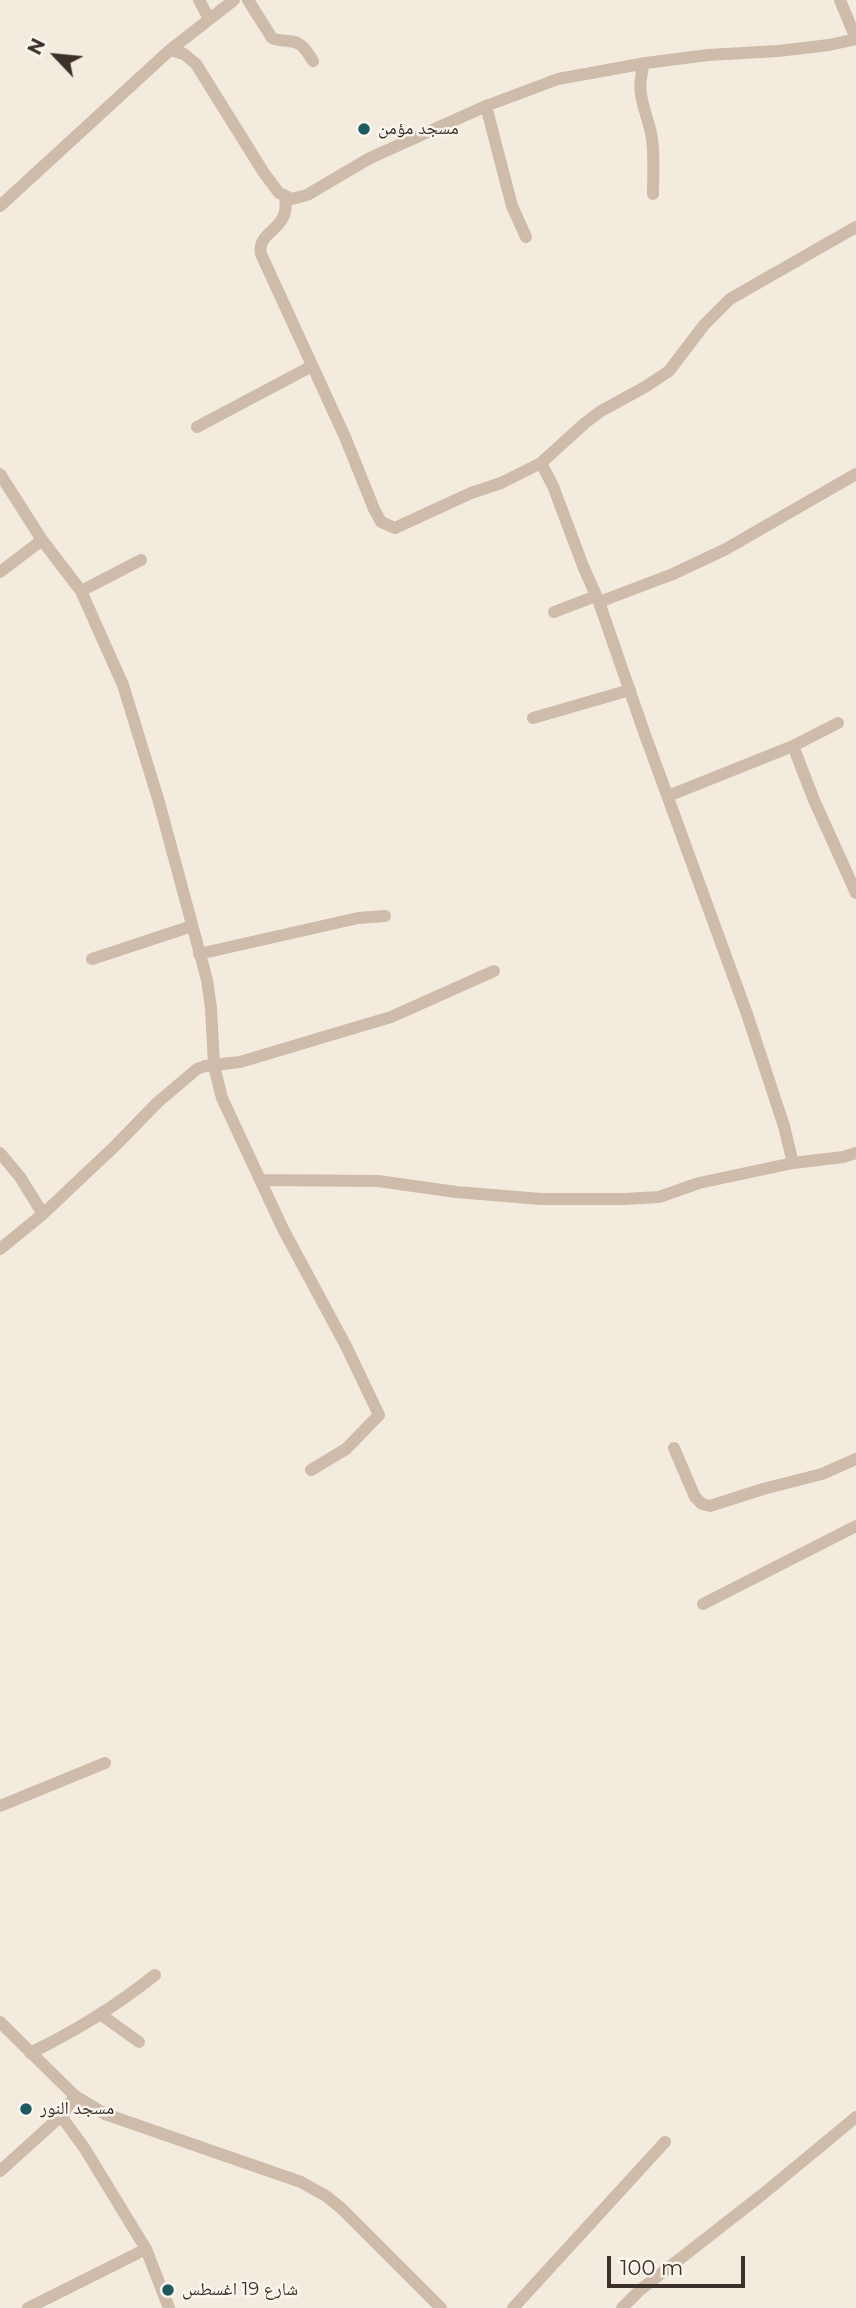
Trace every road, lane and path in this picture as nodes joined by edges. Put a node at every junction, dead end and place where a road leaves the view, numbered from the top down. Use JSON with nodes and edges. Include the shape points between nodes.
{"nodes":[{"id":1,"x":199,"y":0,"type":"edge"},
{"id":2,"x":234,"y":0,"type":"edge"},
{"id":3,"x":248,"y":0,"type":"edge"},
{"id":4,"x":840,"y":0,"type":"edge"},
{"id":5,"x":209,"y":19,"type":"junction"},
{"id":6,"x":856,"y":39,"type":"edge"},
{"id":7,"x":170,"y":50,"type":"junction"},
{"id":8,"x":313,"y":61,"type":"dead end"},
{"id":9,"x":644,"y":64,"type":"junction"},
{"id":10,"x":486,"y":106,"type":"junction"},
{"id":11,"x":653,"y":194,"type":"dead end"},
{"id":12,"x":285,"y":198,"type":"junction"},
{"id":13,"x":0,"y":206,"type":"edge"},
{"id":14,"x":856,"y":227,"type":"edge"},
{"id":15,"x":526,"y":237,"type":"dead end"},
{"id":16,"x":312,"y":366,"type":"junction"},
{"id":17,"x":197,"y":428,"type":"dead end"},
{"id":18,"x":541,"y":463,"type":"junction"},
{"id":19,"x":0,"y":474,"type":"edge"},
{"id":20,"x":856,"y":474,"type":"edge"},
{"id":21,"x":42,"y":540,"type":"junction"},
{"id":22,"x":141,"y":560,"type":"dead end"},
{"id":23,"x":0,"y":572,"type":"edge"},
{"id":24,"x":80,"y":591,"type":"junction"},
{"id":25,"x":598,"y":599,"type":"junction"},
{"id":26,"x":554,"y":612,"type":"dead end"},
{"id":27,"x":629,"y":690,"type":"junction"},
{"id":28,"x":533,"y":718,"type":"dead end"},
{"id":29,"x":838,"y":723,"type":"dead end"},
{"id":30,"x":793,"y":746,"type":"junction"},
{"id":31,"x":668,"y":796,"type":"junction"},
{"id":32,"x":856,"y":893,"type":"edge"},
{"id":33,"x":385,"y":916,"type":"dead end"},
{"id":34,"x":192,"y":926,"type":"junction"},
{"id":35,"x":199,"y":954,"type":"junction"},
{"id":36,"x":92,"y":959,"type":"dead end"},
{"id":37,"x":494,"y":971,"type":"dead end"},
{"id":38,"x":214,"y":1066,"type":"junction"},
{"id":39,"x":0,"y":1153,"type":"edge"},
{"id":40,"x":856,"y":1153,"type":"edge"},
{"id":41,"x":793,"y":1163,"type":"junction"},
{"id":42,"x":261,"y":1180,"type":"junction"},
{"id":43,"x":43,"y":1213,"type":"junction"},
{"id":44,"x":0,"y":1249,"type":"edge"},
{"id":45,"x":674,"y":1448,"type":"dead end"},
{"id":46,"x":856,"y":1459,"type":"edge"},
{"id":47,"x":311,"y":1470,"type":"dead end"},
{"id":48,"x":856,"y":1526,"type":"edge"},
{"id":49,"x":703,"y":1604,"type":"dead end"},
{"id":50,"x":105,"y":1763,"type":"dead end"},
{"id":51,"x":0,"y":1806,"type":"edge"},
{"id":52,"x":155,"y":1975,"type":"dead end"},
{"id":53,"x":100,"y":2014,"type":"junction"},
{"id":54,"x":2,"y":2027,"type":"edge"},
{"id":55,"x":139,"y":2042,"type":"dead end"},
{"id":56,"x":30,"y":2053,"type":"junction"},
{"id":57,"x":75,"y":2096,"type":"junction"},
{"id":58,"x":61,"y":2116,"type":"junction"},
{"id":59,"x":856,"y":2117,"type":"edge"},
{"id":60,"x":666,"y":2141,"type":"dead end"},
{"id":61,"x":0,"y":2171,"type":"edge"},
{"id":62,"x":146,"y":2249,"type":"junction"},
{"id":63,"x":27,"y":2308,"type":"edge"},
{"id":64,"x":169,"y":2308,"type":"edge"},
{"id":65,"x":442,"y":2308,"type":"edge"},
{"id":66,"x":513,"y":2308,"type":"edge"},
{"id":67,"x":622,"y":2308,"type":"edge"}],
"edges":[{"from":1,"to":5,"type":"street"},
{"from":2,"to":5,"type":"street"},
{"from":3,"to":8,"type":"street","via":[[272,38],[295,41]]},
{"from":4,"to":6,"type":"street"},
{"from":5,"to":7,"type":"street"},
{"from":6,"to":9,"type":"street"},
{"from":7,"to":12,"type":"street","via":[[196,64],[264,173]]},
{"from":7,"to":13,"type":"street"},
{"from":9,"to":10,"type":"street","via":[[558,79]]},
{"from":9,"to":11,"type":"street","via":[[640,79],[651,133]]},
{"from":10,"to":12,"type":"street","via":[[370,159],[307,195]]},
{"from":10,"to":15,"type":"street","via":[[512,206]]},
{"from":12,"to":16,"type":"street","via":[[285,216],[261,240],[260,247]]},
{"from":14,"to":18,"type":"street","via":[[730,299],[669,371],[601,411]]},
{"from":16,"to":17,"type":"street"},
{"from":16,"to":18,"type":"street","via":[[374,509],[388,527],[408,523]]},
{"from":18,"to":25,"type":"street"},
{"from":19,"to":21,"type":"street"},
{"from":20,"to":25,"type":"street","via":[[726,549],[673,574]]},
{"from":21,"to":23,"type":"street"},
{"from":21,"to":24,"type":"street"},
{"from":22,"to":24,"type":"street"},
{"from":24,"to":34,"type":"street","via":[[123,685]]},
{"from":25,"to":26,"type":"street"},
{"from":25,"to":27,"type":"street"},
{"from":27,"to":28,"type":"street"},
{"from":27,"to":31,"type":"street"},
{"from":29,"to":30,"type":"street"},
{"from":30,"to":31,"type":"street"},
{"from":30,"to":32,"type":"street"},
{"from":31,"to":41,"type":"street","via":[[747,1014]]},
{"from":33,"to":35,"type":"street"},
{"from":34,"to":35,"type":"street"},
{"from":34,"to":36,"type":"street"},
{"from":35,"to":38,"type":"street","via":[[211,1008]]},
{"from":37,"to":38,"type":"street","via":[[391,1017]]},
{"from":38,"to":42,"type":"street","via":[[222,1098]]},
{"from":38,"to":43,"type":"street","via":[[197,1069],[158,1102]]},
{"from":39,"to":43,"type":"street"},
{"from":40,"to":41,"type":"street"},
{"from":41,"to":42,"type":"street","via":[[699,1183],[659,1197],[624,1199],[541,1199],[378,1181]]},
{"from":42,"to":47,"type":"street","via":[[379,1415],[346,1449]]},
{"from":43,"to":44,"type":"street"},
{"from":45,"to":46,"type":"street","via":[[695,1497],[710,1506],[822,1474]]},
{"from":48,"to":49,"type":"street"},
{"from":50,"to":51,"type":"street"},
{"from":52,"to":53,"type":"street"},
{"from":53,"to":55,"type":"street"},
{"from":53,"to":56,"type":"street"},
{"from":54,"to":56,"type":"street"},
{"from":56,"to":57,"type":"street"},
{"from":57,"to":58,"type":"street"},
{"from":57,"to":65,"type":"street","via":[[105,2114],[301,2182],[326,2196]]},
{"from":58,"to":61,"type":"street"},
{"from":58,"to":62,"type":"street"},
{"from":59,"to":67,"type":"street"},
{"from":60,"to":66,"type":"street"},
{"from":62,"to":63,"type":"street"},
{"from":62,"to":64,"type":"street"}]}
